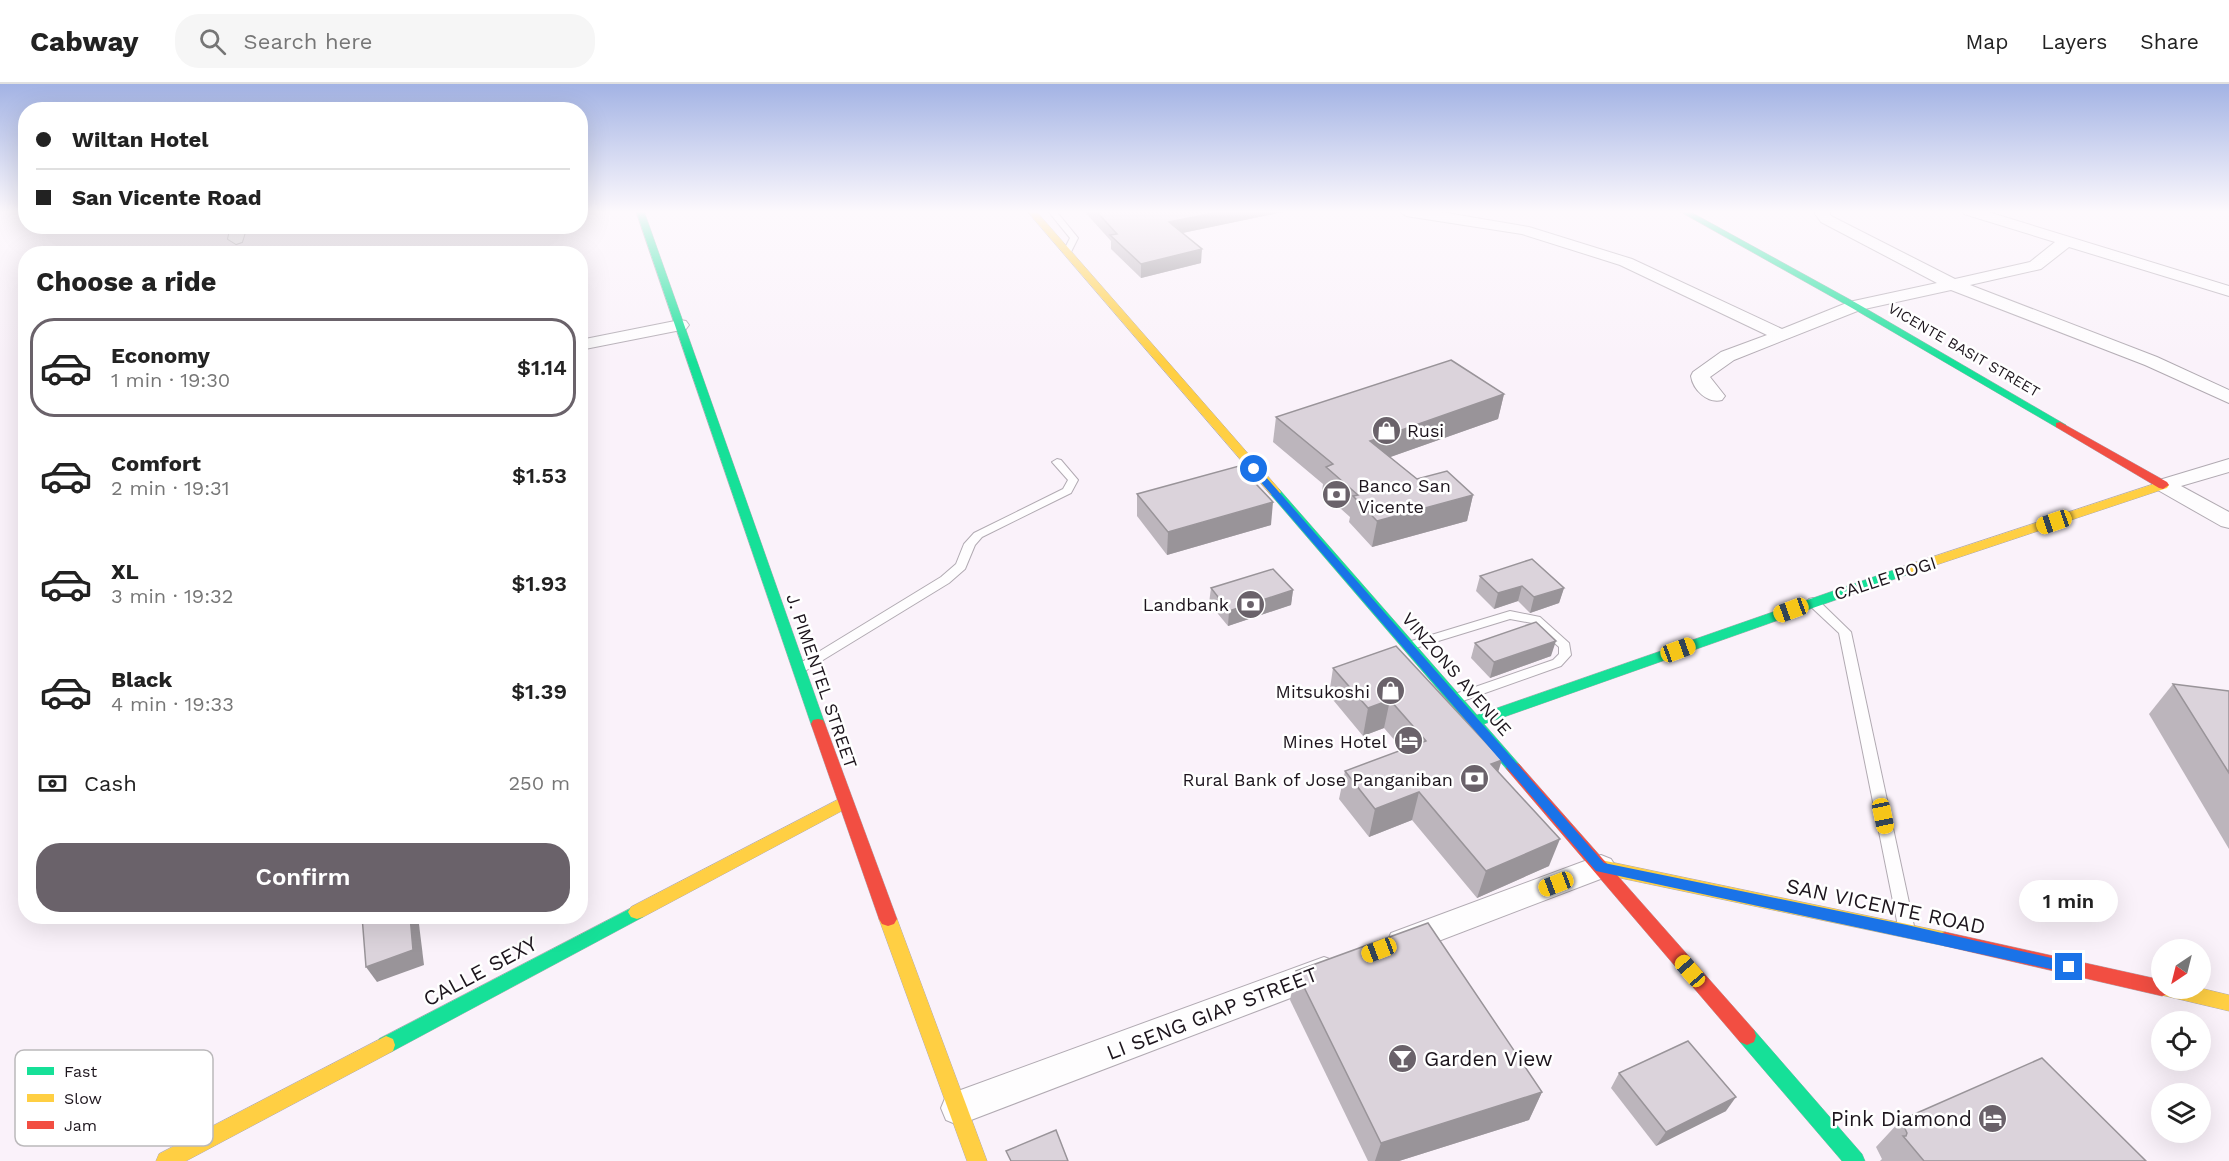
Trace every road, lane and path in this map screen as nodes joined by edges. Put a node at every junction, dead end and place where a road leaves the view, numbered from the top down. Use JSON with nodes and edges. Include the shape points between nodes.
{"nodes":[{"id":1,"x":659,"y":261,"type":"edge"},
{"id":2,"x":1075,"y":261,"type":"edge"},
{"id":3,"x":1624,"y":261,"type":"edge"},
{"id":4,"x":1774,"y":261,"type":"edge"},
{"id":5,"x":1906,"y":261,"type":"edge"},
{"id":6,"x":2041,"y":261,"type":"edge"},
{"id":7,"x":2135,"y":261,"type":"edge"},
{"id":8,"x":1952,"y":284,"type":"junction"},
{"id":9,"x":2229,"y":291,"type":"edge"},
{"id":10,"x":1855,"y":306,"type":"junction"},
{"id":11,"x":680,"y":325,"type":"junction"},
{"id":12,"x":1782,"y":336,"type":"junction"},
{"id":13,"x":588,"y":343,"type":"edge"},
{"id":14,"x":1715,"y":396,"type":"dead end"},
{"id":15,"x":2229,"y":397,"type":"edge"},
{"id":16,"x":1057,"y":462,"type":"dead end"},
{"id":17,"x":2229,"y":465,"type":"edge"},
{"id":18,"x":2163,"y":485,"type":"junction"},
{"id":19,"x":2229,"y":521,"type":"edge"},
{"id":20,"x":1813,"y":602,"type":"junction"},
{"id":21,"x":1408,"y":646,"type":"junction"},
{"id":22,"x":799,"y":669,"type":"junction"},
{"id":23,"x":1454,"y":699,"type":"junction"},
{"id":24,"x":1474,"y":722,"type":"junction"},
{"id":25,"x":845,"y":802,"type":"junction"},
{"id":26,"x":1601,"y":867,"type":"junction"},
{"id":27,"x":1907,"y":931,"type":"junction"},
{"id":28,"x":1379,"y":950,"type":"edge"},
{"id":29,"x":1346,"y":963,"type":"edge"},
{"id":30,"x":2151,"y":986,"type":"edge"},
{"id":31,"x":2211,"y":999,"type":"edge"},
{"id":32,"x":2229,"y":1003,"type":"edge"},
{"id":33,"x":958,"y":1108,"type":"junction"},
{"id":34,"x":213,"y":1136,"type":"edge"},
{"id":35,"x":194,"y":1146,"type":"edge"},
{"id":36,"x":166,"y":1161,"type":"edge"},
{"id":37,"x":977,"y":1161,"type":"edge"},
{"id":38,"x":1855,"y":1161,"type":"edge"}],
"edges":[{"from":1,"to":11,"type":"street","name":"J. PIMENTEL STREET"},
{"from":2,"to":21,"type":"street","name":"VINZONS AVENUE"},
{"from":3,"to":12,"type":"street"},
{"from":4,"to":10,"type":"street","name":"VICENTE BASIT STREET"},
{"from":5,"to":8,"type":"street"},
{"from":6,"to":8,"type":"street","via":[[2035,266]]},
{"from":7,"to":9,"type":"street"},
{"from":8,"to":10,"type":"street"},
{"from":8,"to":15,"type":"street","via":[[2151,361]]},
{"from":10,"to":12,"type":"street"},
{"from":10,"to":18,"type":"street","name":"VICENTE BASIT STREET"},
{"from":11,"to":13,"type":"street"},
{"from":11,"to":22,"type":"street","name":"J. PIMENTEL STREET"},
{"from":12,"to":14,"type":"street","via":[[1736,352],[1708,367],[1700,376],[1701,382]]},
{"from":16,"to":22,"type":"lane","via":[[1073,480],[1067,491],[978,535],[961,566],[945,580]]},
{"from":17,"to":18,"type":"street","name":"CALLE POGI"},
{"from":18,"to":19,"type":"street"},
{"from":18,"to":20,"type":"street","name":"CALLE POGI"},
{"from":20,"to":24,"type":"street","name":"CALLE POGI"},
{"from":20,"to":27,"type":"lane","via":[[1845,632]]},
{"from":21,"to":23,"type":"street","name":"VINZONS AVENUE"},
{"from":21,"to":23,"type":"lane","via":[[1510,615],[1536,620],[1565,646],[1565,656],[1557,663]]},
{"from":22,"to":25,"type":"street","name":"J. PIMENTEL STREET"},
{"from":23,"to":24,"type":"street","name":"VINZONS AVENUE"},
{"from":24,"to":26,"type":"street","name":"VINZONS AVENUE"},
{"from":25,"to":33,"type":"street","name":"J. PIMENTEL STREET"},
{"from":25,"to":34,"type":"street","name":"CALLE SEXY"},
{"from":26,"to":27,"type":"street","name":"SAN VICENTE ROAD"},
{"from":26,"to":28,"type":"street"},
{"from":26,"to":38,"type":"street","name":"VINZONS AVENUE"},
{"from":27,"to":30,"type":"street","name":"SAN VICENTE ROAD"},
{"from":29,"to":33,"type":"street","name":"LI SENG GIAP STREET"},
{"from":31,"to":32,"type":"street","name":"SAN VICENTE ROAD"},
{"from":33,"to":37,"type":"street","name":"J. PIMENTEL STREET"},
{"from":35,"to":36,"type":"street","name":"CALLE SEXY"}]}
